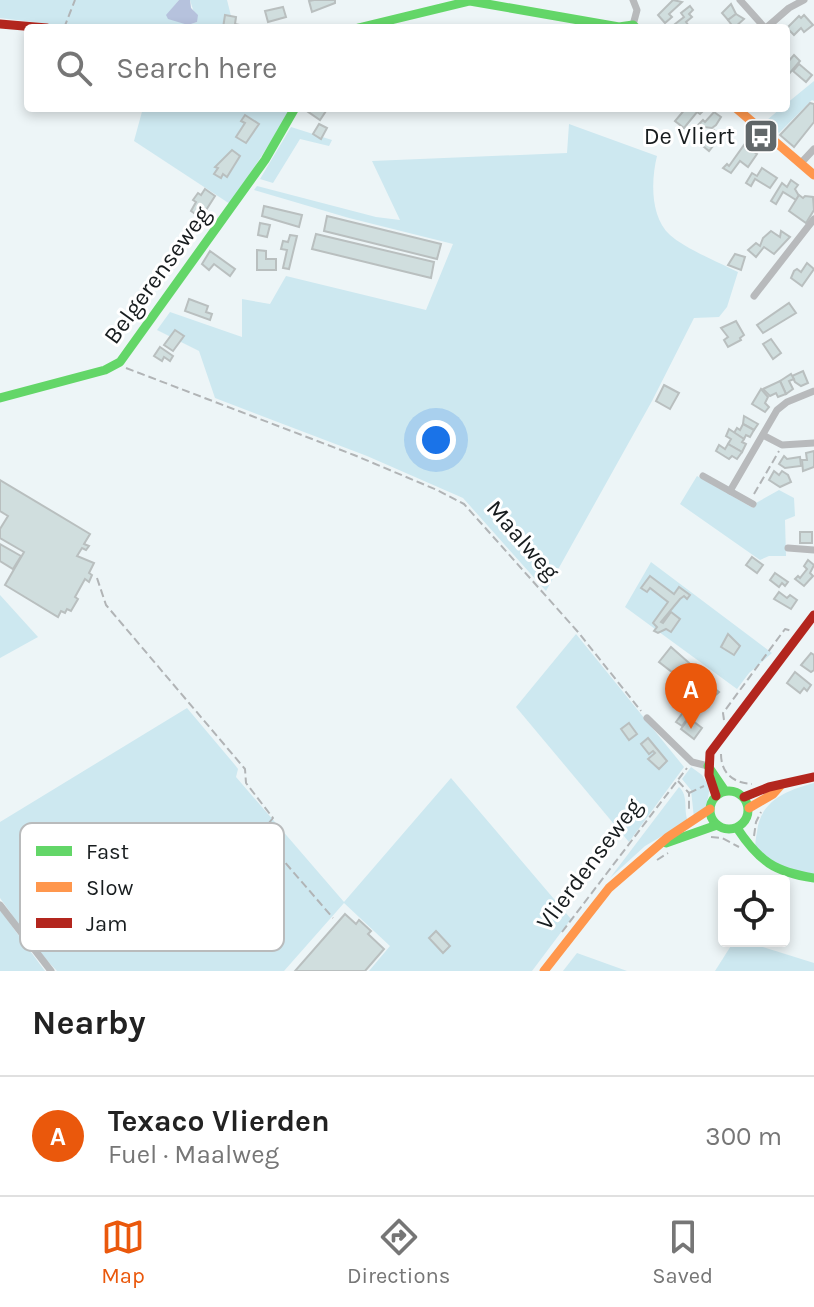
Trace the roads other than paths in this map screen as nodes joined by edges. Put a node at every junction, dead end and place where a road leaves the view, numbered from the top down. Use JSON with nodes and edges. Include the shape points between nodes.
{"nodes":[{"id":1,"x":633,"y":0,"type":"edge"},
{"id":2,"x":740,"y":0,"type":"edge"},
{"id":3,"x":804,"y":0,"type":"edge"},
{"id":4,"x":470,"y":1,"type":"edge"},
{"id":5,"x":787,"y":4,"type":"edge"},
{"id":6,"x":0,"y":24,"type":"edge"},
{"id":7,"x":375,"y":24,"type":"edge"},
{"id":8,"x":602,"y":24,"type":"edge"},
{"id":9,"x":635,"y":24,"type":"edge"},
{"id":10,"x":762,"y":24,"type":"edge"},
{"id":11,"x":770,"y":24,"type":"edge"},
{"id":12,"x":24,"y":26,"type":"edge"},
{"id":13,"x":293,"y":112,"type":"edge"},
{"id":14,"x":741,"y":112,"type":"edge"},
{"id":15,"x":814,"y":149,"type":"edge"},
{"id":16,"x":801,"y":163,"type":"junction"},
{"id":17,"x":814,"y":175,"type":"edge"},
{"id":18,"x":814,"y":219,"type":"edge"},
{"id":19,"x":754,"y":296,"type":"dead end"},
{"id":20,"x":814,"y":391,"type":"edge"},
{"id":21,"x":0,"y":398,"type":"edge"},
{"id":22,"x":763,"y":435,"type":"junction"},
{"id":23,"x":814,"y":443,"type":"edge"},
{"id":24,"x":703,"y":476,"type":"dead end"},
{"id":25,"x":730,"y":491,"type":"junction"},
{"id":26,"x":752,"y":503,"type":"road end"},
{"id":27,"x":788,"y":548,"type":"dead end"},
{"id":28,"x":814,"y":550,"type":"edge"},
{"id":29,"x":814,"y":615,"type":"edge"},
{"id":30,"x":647,"y":718,"type":"road end"},
{"id":31,"x":708,"y":766,"type":"junction"},
{"id":32,"x":814,"y":777,"type":"edge"},
{"id":33,"x":780,"y":786,"type":"junction"},
{"id":34,"x":721,"y":794,"type":"junction"},
{"id":35,"x":744,"y":797,"type":"junction"},
{"id":36,"x":749,"y":808,"type":"junction"},
{"id":37,"x":710,"y":809,"type":"junction"},
{"id":38,"x":717,"y":825,"type":"junction"},
{"id":39,"x":737,"y":828,"type":"junction"},
{"id":40,"x":662,"y":844,"type":"junction"},
{"id":41,"x":814,"y":878,"type":"edge"},
{"id":42,"x":0,"y":905,"type":"edge"},
{"id":43,"x":20,"y":931,"type":"edge"},
{"id":44,"x":36,"y":951,"type":"edge"},
{"id":45,"x":51,"y":971,"type":"edge"},
{"id":46,"x":544,"y":971,"type":"edge"}],
"edges":[{"from":1,"to":9,"type":"street"},
{"from":2,"to":10,"type":"street"},
{"from":3,"to":5,"type":"street"},
{"from":4,"to":7,"type":"street"},
{"from":4,"to":8,"type":"street"},
{"from":5,"to":11,"type":"street"},
{"from":6,"to":12,"type":"street"},
{"from":13,"to":21,"type":"street","name":"Belgerenseweg","via":[[265,160],[120,362]]},
{"from":14,"to":16,"type":"street"},
{"from":15,"to":16,"type":"street"},
{"from":16,"to":17,"type":"street"},
{"from":18,"to":19,"type":"street"},
{"from":20,"to":22,"type":"street","via":[[781,406]]},
{"from":22,"to":23,"type":"street","via":[[782,445]]},
{"from":22,"to":25,"type":"street"},
{"from":24,"to":25,"type":"street"},
{"from":25,"to":26,"type":"street"},
{"from":27,"to":28,"type":"street"},
{"from":29,"to":31,"type":"street","via":[[710,753]]},
{"from":30,"to":31,"type":"street","via":[[692,762]]},
{"from":31,"to":34,"type":"street","via":[[710,783]]},
{"from":32,"to":33,"type":"street"},
{"from":33,"to":35,"type":"street"},
{"from":33,"to":36,"type":"street"},
{"from":34,"to":35,"type":"street"},
{"from":34,"to":37,"type":"street"},
{"from":35,"to":36,"type":"street"},
{"from":36,"to":39,"type":"street"},
{"from":37,"to":38,"type":"street"},
{"from":37,"to":40,"type":"street","name":"Vlierdenseweg"},
{"from":38,"to":39,"type":"street"},
{"from":38,"to":40,"type":"street","name":"Vlierdenseweg"},
{"from":39,"to":41,"type":"street","via":[[770,867]]},
{"from":40,"to":46,"type":"street","name":"Vlierdenseweg","via":[[609,888]]},
{"from":42,"to":43,"type":"street"},
{"from":44,"to":45,"type":"street"}]}
